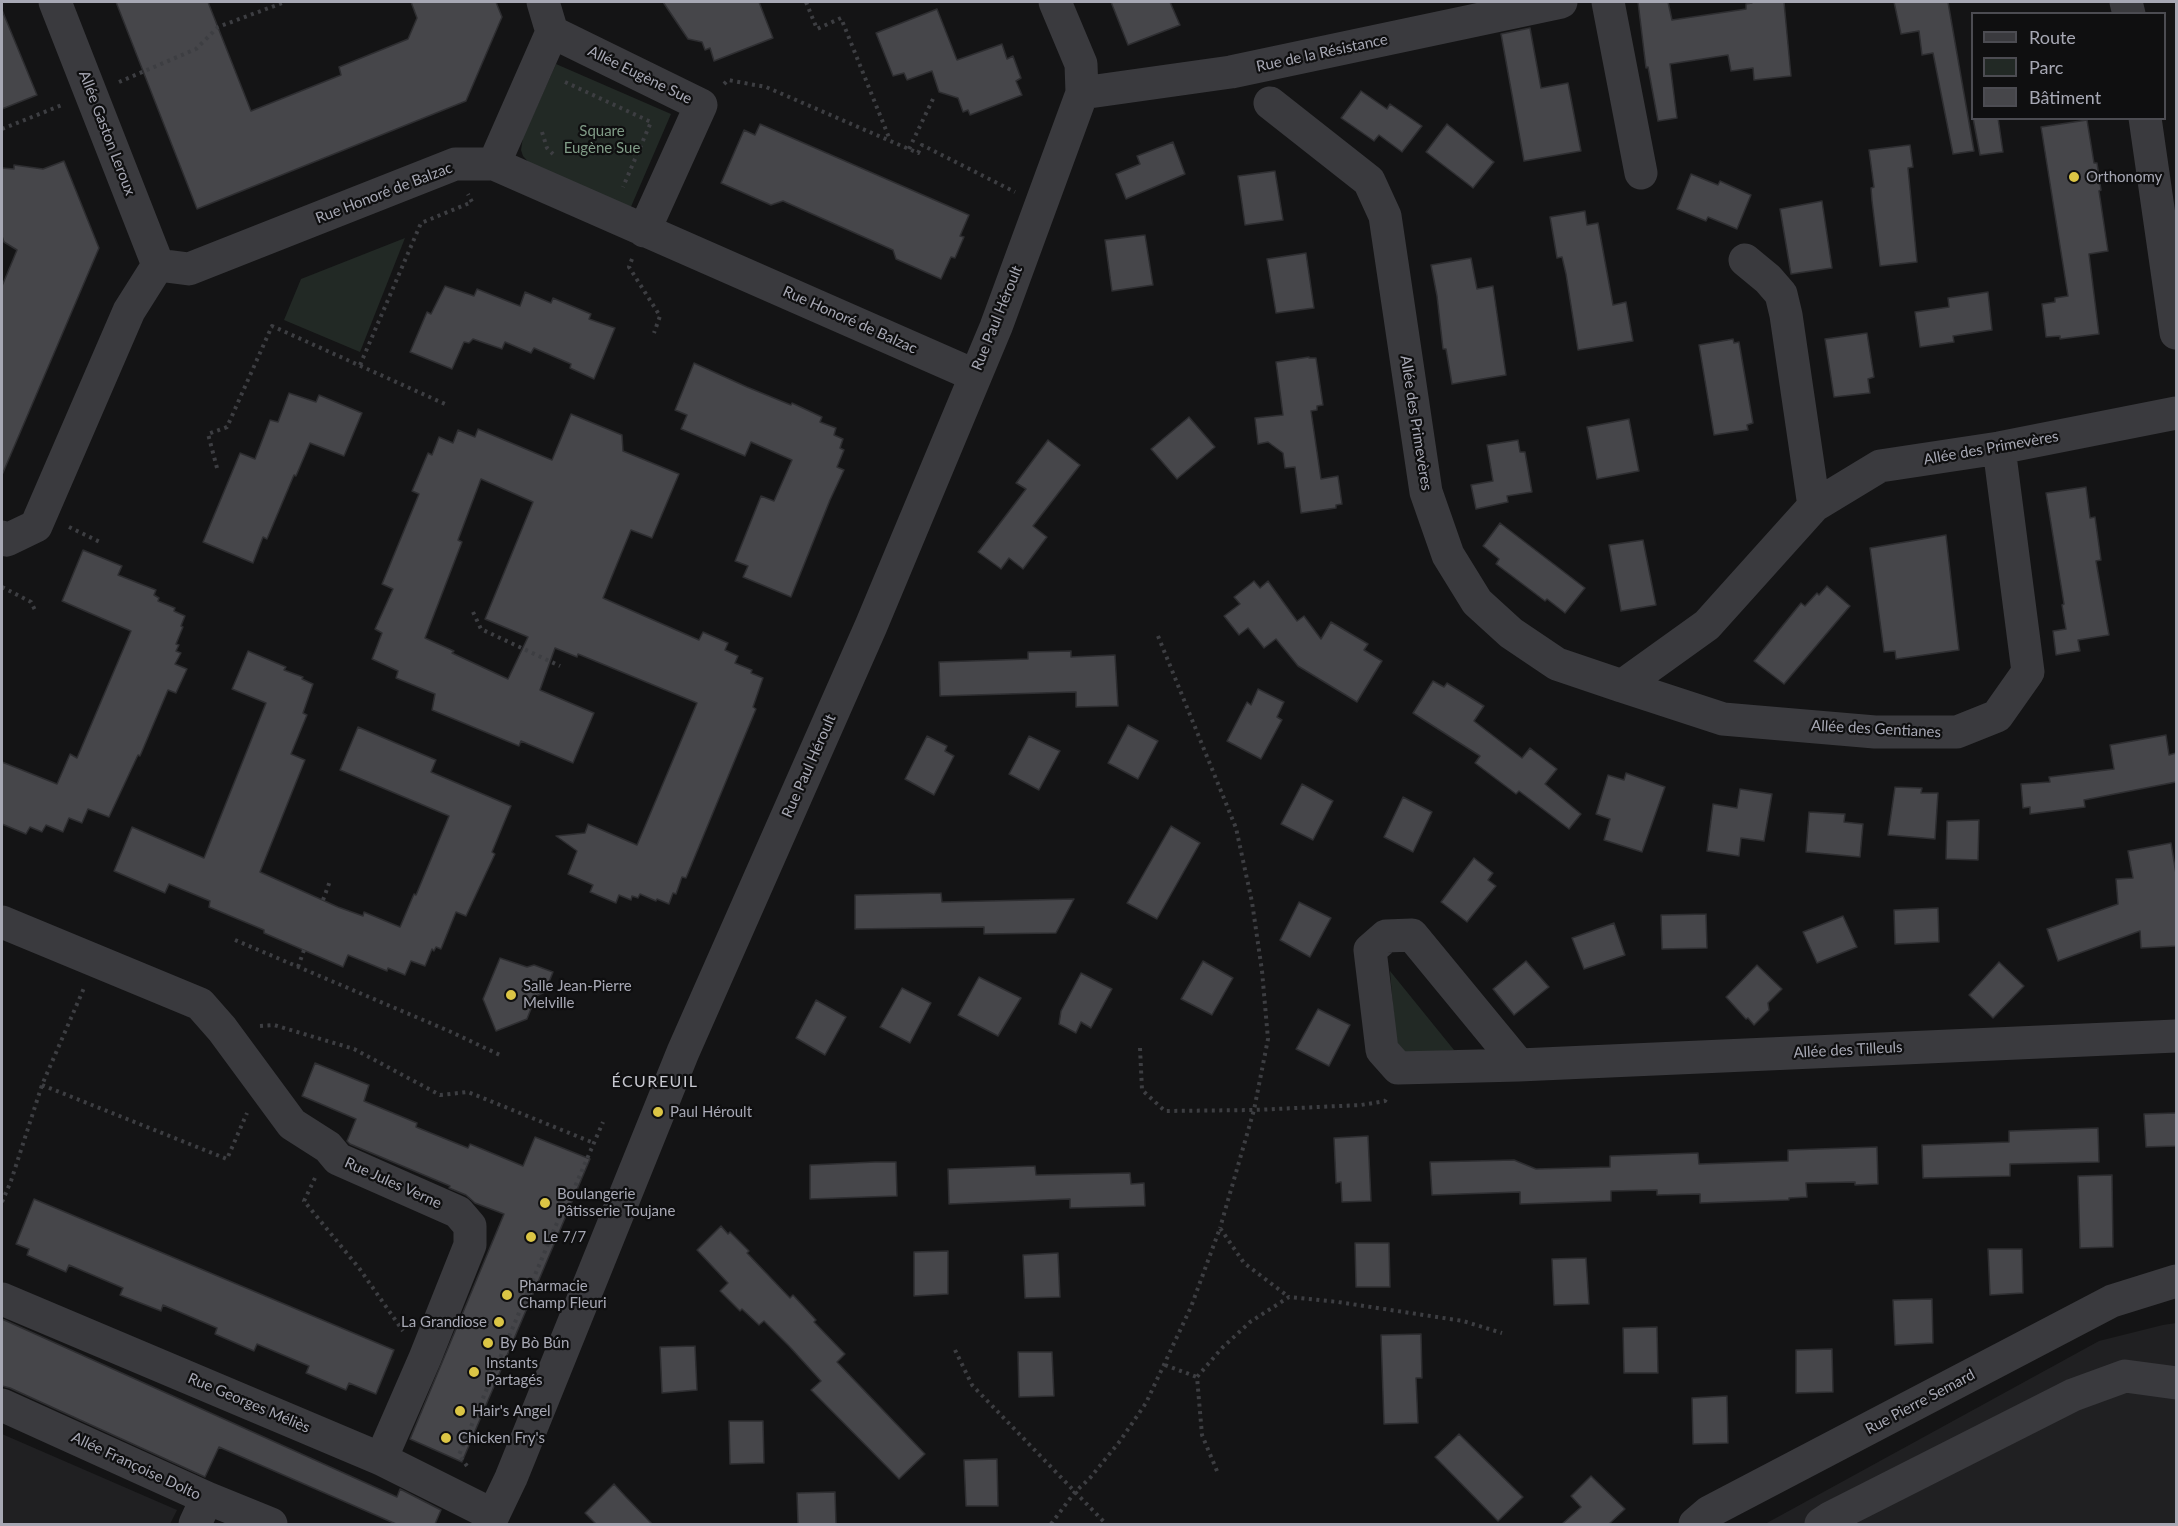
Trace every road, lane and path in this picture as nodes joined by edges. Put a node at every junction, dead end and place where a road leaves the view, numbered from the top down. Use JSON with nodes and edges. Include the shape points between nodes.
{"nodes":[{"id":1,"x":55,"y":2,"type":"edge"},
{"id":2,"x":285,"y":2,"type":"edge"},
{"id":3,"x":806,"y":2,"type":"edge"},
{"id":4,"x":1055,"y":2,"type":"edge"},
{"id":5,"x":1561,"y":2,"type":"edge"},
{"id":6,"x":1608,"y":2,"type":"edge"},
{"id":7,"x":547,"y":17,"type":"edge"},
{"id":8,"x":581,"y":46,"type":"junction"},
{"id":9,"x":564,"y":82,"type":"junction"},
{"id":10,"x":560,"y":91,"type":"dead end"},
{"id":11,"x":1082,"y":93,"type":"junction"},
{"id":12,"x":91,"y":94,"type":"junction"},
{"id":13,"x":933,"y":99,"type":"dead end"},
{"id":14,"x":1270,"y":104,"type":"dead end"},
{"id":15,"x":701,"y":105,"type":"junction"},
{"id":16,"x":45,"y":112,"type":"dead end"},
{"id":17,"x":2145,"y":120,"type":"edge"},
{"id":18,"x":2,"y":129,"type":"edge"},
{"id":19,"x":541,"y":131,"type":"dead end"},
{"id":20,"x":890,"y":141,"type":"junction"},
{"id":21,"x":909,"y":149,"type":"junction"},
{"id":22,"x":555,"y":155,"type":"dead end"},
{"id":23,"x":454,"y":164,"type":"junction"},
{"id":24,"x":494,"y":164,"type":"junction"},
{"id":25,"x":1641,"y":173,"type":"dead end"},
{"id":26,"x":612,"y":184,"type":"dead end"},
{"id":27,"x":622,"y":188,"type":"junction"},
{"id":28,"x":1041,"y":205,"type":"junction"},
{"id":29,"x":650,"y":217,"type":"junction"},
{"id":30,"x":1745,"y":260,"type":"dead end"},
{"id":31,"x":158,"y":265,"type":"junction"},
{"id":32,"x":654,"y":333,"type":"dead end"},
{"id":33,"x":2176,"y":333,"type":"edge"},
{"id":34,"x":360,"y":365,"type":"junction"},
{"id":35,"x":974,"y":375,"type":"junction"},
{"id":36,"x":445,"y":404,"type":"dead end"},
{"id":37,"x":2176,"y":413,"type":"edge"},
{"id":38,"x":1999,"y":448,"type":"junction"},
{"id":39,"x":217,"y":468,"type":"dead end"},
{"id":40,"x":1814,"y":506,"type":"junction"},
{"id":41,"x":2,"y":537,"type":"edge"},
{"id":42,"x":2,"y":587,"type":"edge"},
{"id":43,"x":36,"y":612,"type":"dead end"},
{"id":44,"x":473,"y":612,"type":"dead end"},
{"id":45,"x":1158,"y":636,"type":"dead end"},
{"id":46,"x":560,"y":666,"type":"dead end"},
{"id":47,"x":1622,"y":686,"type":"junction"},
{"id":48,"x":330,"y":882,"type":"dead end"},
{"id":49,"x":323,"y":900,"type":"dead end"},
{"id":50,"x":2,"y":922,"type":"edge"},
{"id":51,"x":235,"y":940,"type":"dead end"},
{"id":52,"x":304,"y":950,"type":"dead end"},
{"id":53,"x":96,"y":961,"type":"junction"},
{"id":54,"x":298,"y":967,"type":"junction"},
{"id":55,"x":222,"y":1029,"type":"junction"},
{"id":56,"x":2176,"y":1036,"type":"edge"},
{"id":57,"x":1140,"y":1048,"type":"dead end"},
{"id":58,"x":500,"y":1055,"type":"dead end"},
{"id":59,"x":1519,"y":1065,"type":"junction"},
{"id":60,"x":1408,"y":1068,"type":"junction"},
{"id":61,"x":261,"y":1079,"type":"junction"},
{"id":62,"x":42,"y":1085,"type":"junction"},
{"id":63,"x":1254,"y":1110,"type":"junction"},
{"id":64,"x":603,"y":1122,"type":"dead end"},
{"id":65,"x":594,"y":1143,"type":"junction"},
{"id":66,"x":328,"y":1148,"type":"junction"},
{"id":67,"x":2,"y":1202,"type":"edge"},
{"id":68,"x":1220,"y":1228,"type":"junction"},
{"id":69,"x":2176,"y":1267,"type":"edge"},
{"id":70,"x":2163,"y":1285,"type":"edge"},
{"id":71,"x":1289,"y":1297,"type":"junction"},
{"id":72,"x":2,"y":1299,"type":"edge"},
{"id":73,"x":1502,"y":1333,"type":"dead end"},
{"id":74,"x":955,"y":1350,"type":"dead end"},
{"id":75,"x":426,"y":1358,"type":"junction"},
{"id":76,"x":1165,"y":1365,"type":"junction"},
{"id":77,"x":1197,"y":1377,"type":"junction"},
{"id":78,"x":2176,"y":1383,"type":"edge"},
{"id":79,"x":2,"y":1405,"type":"edge"},
{"id":80,"x":381,"y":1459,"type":"junction"},
{"id":81,"x":1217,"y":1471,"type":"dead end"},
{"id":82,"x":1075,"y":1492,"type":"junction"},
{"id":83,"x":461,"y":1499,"type":"junction"},
{"id":84,"x":201,"y":1511,"type":"edge"},
{"id":85,"x":491,"y":1520,"type":"edge"},
{"id":86,"x":271,"y":1524,"type":"edge"},
{"id":87,"x":1052,"y":1524,"type":"edge"},
{"id":88,"x":1106,"y":1524,"type":"edge"},
{"id":89,"x":1695,"y":1524,"type":"edge"},
{"id":90,"x":1821,"y":1524,"type":"edge"}],
"edges":[{"from":1,"to":12,"type":"street","name":"Allée Gaston Leroux"},
{"from":2,"to":12,"type":"path","via":[[218,27],[196,49]]},
{"from":3,"to":20,"type":"path","via":[[816,29],[842,18]]},
{"from":4,"to":11,"type":"street","name":"Rue Paul Héroult","via":[[1081,64]]},
{"from":5,"to":11,"type":"street","name":"Rue de la Résistance","via":[[1231,72]]},
{"from":6,"to":25,"type":"street"},
{"from":7,"to":8,"type":"street","name":"Allée Eugène Sue"},
{"from":7,"to":24,"type":"street","name":"Allée Eugène Sue"},
{"from":8,"to":9,"type":"path"},
{"from":8,"to":15,"type":"street","name":"Allée Eugène Sue"},
{"from":9,"to":10,"type":"path"},
{"from":9,"to":27,"type":"path","via":[[651,122]]},
{"from":11,"to":28,"type":"street","name":"Rue Paul Héroult"},
{"from":12,"to":31,"type":"street","name":"Allée Gaston Leroux"},
{"from":13,"to":21,"type":"path"},
{"from":14,"to":47,"type":"street","name":"Allée des Primevères","via":[[1369,181],[1385,216],[1426,492],[1448,555],[1477,602],[1511,633],[1557,663]]},
{"from":15,"to":20,"type":"path","via":[[728,80],[753,83]]},
{"from":15,"to":29,"type":"street","name":"Allée Eugène Sue"},
{"from":16,"to":18,"type":"path"},
{"from":17,"to":33,"type":"street"},
{"from":19,"to":22,"type":"path","via":[[546,148]]},
{"from":20,"to":21,"type":"path"},
{"from":21,"to":28,"type":"path","via":[[918,153],[922,145]]},
{"from":23,"to":24,"type":"street","name":"Rue Honoré de Balzac"},
{"from":23,"to":31,"type":"street","name":"Rue Honoré de Balzac","via":[[189,269]]},
{"from":23,"to":34,"type":"path","via":[[472,202],[421,223]]},
{"from":24,"to":29,"type":"street","name":"Rue Honoré de Balzac"},
{"from":26,"to":27,"type":"path"},
{"from":27,"to":29,"type":"path"},
{"from":28,"to":35,"type":"street","name":"Rue Paul Héroult"},
{"from":29,"to":32,"type":"path","via":[[629,267],[660,316]]},
{"from":29,"to":35,"type":"street","name":"Rue Honoré de Balzac"},
{"from":30,"to":40,"type":"street","via":[[1781,294]]},
{"from":31,"to":41,"type":"street","via":[[129,311],[36,526],[7,540]]},
{"from":34,"to":36,"type":"path"},
{"from":34,"to":39,"type":"path","via":[[272,326],[227,428],[208,434]]},
{"from":35,"to":85,"type":"street","name":"Rue Paul Héroult","via":[[871,626],[683,1052]]},
{"from":37,"to":38,"type":"street","name":"Allée des Primevères"},
{"from":38,"to":40,"type":"street","name":"Allée des Primevères","via":[[1880,466]]},
{"from":38,"to":47,"type":"street","name":"Allée des Gentianes","via":[[2028,672],[1997,716],[1957,732],[1875,732],[1723,718]]},
{"from":40,"to":47,"type":"street","name":"Allée des Primevères","via":[[1707,625]]},
{"from":42,"to":43,"type":"path","via":[[31,602]]},
{"from":44,"to":46,"type":"path","via":[[481,629]]},
{"from":45,"to":63,"type":"path","via":[[1236,828],[1252,902],[1268,1039]]},
{"from":48,"to":49,"type":"path"},
{"from":50,"to":53,"type":"street","name":"Rue Jules Verne"},
{"from":51,"to":54,"type":"path"},
{"from":52,"to":54,"type":"path"},
{"from":53,"to":55,"type":"street","name":"Rue Jules Verne","via":[[200,1004]]},
{"from":53,"to":62,"type":"path"},
{"from":54,"to":58,"type":"path"},
{"from":55,"to":61,"type":"street","name":"Rue Jules Verne"},
{"from":55,"to":65,"type":"path","via":[[274,1025],[354,1049],[440,1095],[468,1092]]},
{"from":56,"to":59,"type":"street","name":"Allée des Tilleuls"},
{"from":57,"to":63,"type":"path","via":[[1142,1090],[1165,1111]]},
{"from":59,"to":60,"type":"street","name":"Allée des Tilleuls"},
{"from":59,"to":60,"type":"street","via":[[1412,936],[1386,936],[1370,950],[1382,1050],[1398,1068]]},
{"from":60,"to":63,"type":"path","via":[[1385,1101]]},
{"from":61,"to":62,"type":"path","via":[[227,1159]]},
{"from":61,"to":66,"type":"street","name":"Rue Jules Verne","via":[[292,1124]]},
{"from":62,"to":67,"type":"path"},
{"from":63,"to":68,"type":"path"},
{"from":64,"to":65,"type":"path"},
{"from":65,"to":83,"type":"path","via":[[459,1455],[471,1472]]},
{"from":66,"to":75,"type":"path","via":[[304,1202]]},
{"from":66,"to":75,"type":"street","name":"Rue Jules Verne","via":[[338,1159],[458,1212],[470,1226],[470,1245]]},
{"from":68,"to":71,"type":"path","via":[[1244,1263]]},
{"from":68,"to":76,"type":"path"},
{"from":69,"to":70,"type":"street","name":"Rue Pierre Semard"},
{"from":70,"to":89,"type":"street","name":"Rue Pierre Semard","via":[[2112,1301],[1709,1512]]},
{"from":71,"to":73,"type":"path","via":[[1463,1321]]},
{"from":71,"to":77,"type":"path","via":[[1250,1322]]},
{"from":72,"to":80,"type":"street","name":"Rue Georges Méliès"},
{"from":74,"to":82,"type":"path","via":[[972,1384]]},
{"from":75,"to":80,"type":"street","name":"Rue Jules Verne"},
{"from":76,"to":77,"type":"path"},
{"from":76,"to":82,"type":"path","via":[[1140,1412]]},
{"from":77,"to":81,"type":"path","via":[[1202,1435]]},
{"from":78,"to":90,"type":"street","via":[[2125,1376],[2073,1395]]},
{"from":79,"to":84,"type":"street","name":"Allée Françoise Dolto"},
{"from":80,"to":83,"type":"street","name":"Rue Georges Méliès"},
{"from":82,"to":87,"type":"path"},
{"from":82,"to":88,"type":"path"},
{"from":83,"to":85,"type":"street","name":"Rue Georges Méliès"},
{"from":84,"to":86,"type":"street","name":"Allée Françoise Dolto"}]}
